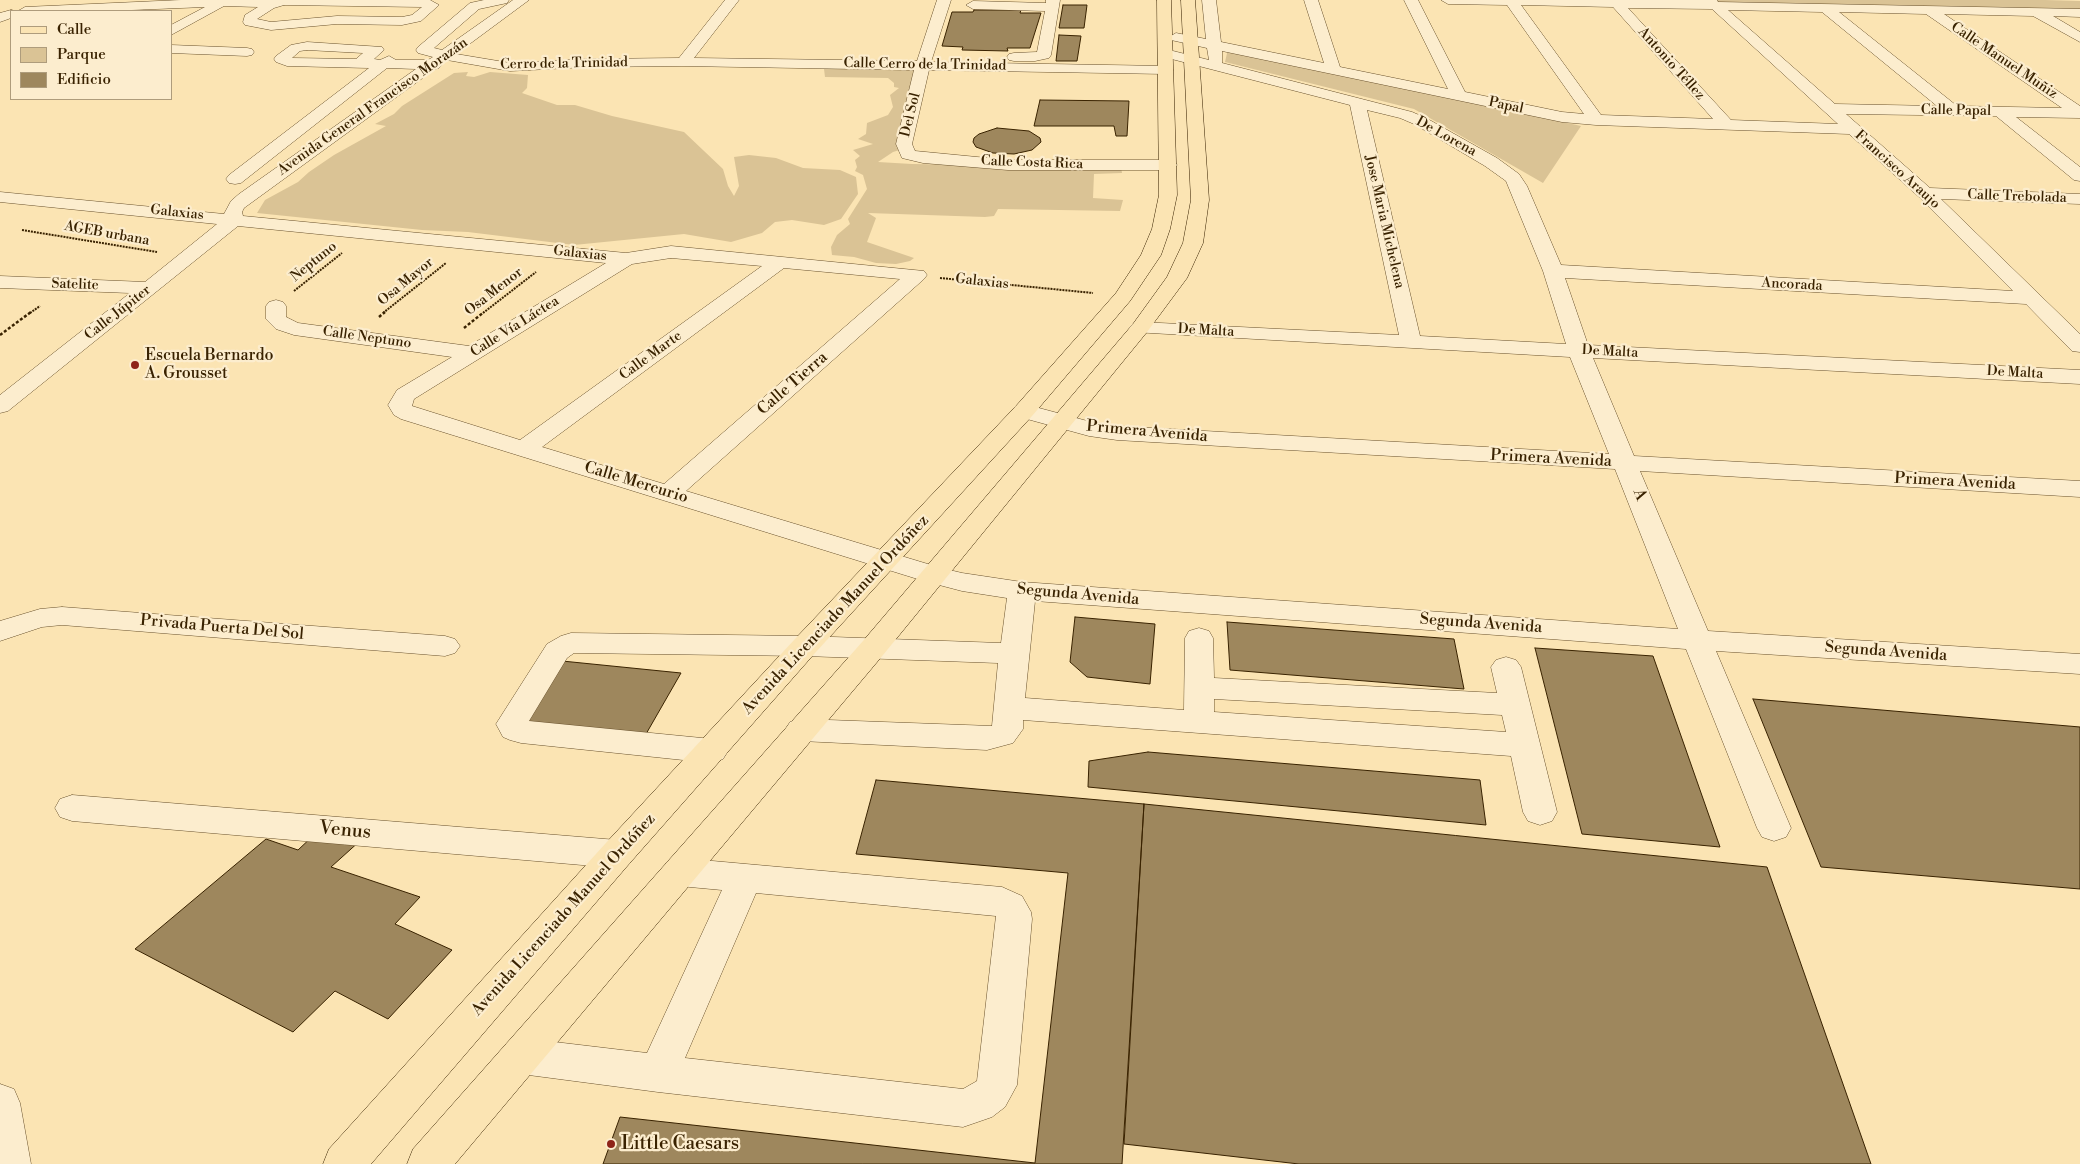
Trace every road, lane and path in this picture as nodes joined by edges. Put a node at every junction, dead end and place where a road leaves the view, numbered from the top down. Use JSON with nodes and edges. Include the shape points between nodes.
{"nodes":[{"id":1,"x":502,"y":0,"type":"edge"},
{"id":2,"x":522,"y":0,"type":"edge"},
{"id":3,"x":732,"y":0,"type":"edge"},
{"id":4,"x":944,"y":0,"type":"edge"},
{"id":5,"x":1164,"y":0,"type":"edge"},
{"id":6,"x":1188,"y":0,"type":"edge"},
{"id":7,"x":1209,"y":0,"type":"edge"},
{"id":8,"x":1311,"y":0,"type":"edge"},
{"id":9,"x":1411,"y":0,"type":"edge"},
{"id":10,"x":1448,"y":0,"type":"edge"},
{"id":11,"x":2000,"y":0,"type":"edge"},
{"id":12,"x":225,"y":1,"type":"edge"},
{"id":13,"x":1511,"y":1,"type":"edge"},
{"id":14,"x":276,"y":2,"type":"junction"},
{"id":15,"x":1712,"y":3,"type":"edge"},
{"id":16,"x":1052,"y":4,"type":"edge"},
{"id":17,"x":1616,"y":4,"type":"junction"},
{"id":18,"x":973,"y":6,"type":"dead end"},
{"id":19,"x":1826,"y":8,"type":"junction"},
{"id":20,"x":46,"y":10,"type":"edge"},
{"id":21,"x":1929,"y":10,"type":"junction"},
{"id":22,"x":2035,"y":12,"type":"junction"},
{"id":23,"x":2080,"y":13,"type":"edge"},
{"id":24,"x":172,"y":30,"type":"edge"},
{"id":25,"x":2080,"y":38,"type":"edge"},
{"id":26,"x":172,"y":49,"type":"edge"},
{"id":27,"x":424,"y":50,"type":"junction"},
{"id":28,"x":247,"y":52,"type":"dead end"},
{"id":29,"x":1187,"y":52,"type":"junction"},
{"id":30,"x":447,"y":56,"type":"junction"},
{"id":31,"x":952,"y":56,"type":"dead end"},
{"id":32,"x":683,"y":62,"type":"junction"},
{"id":33,"x":360,"y":63,"type":"junction"},
{"id":34,"x":383,"y":64,"type":"junction"},
{"id":35,"x":434,"y":65,"type":"junction"},
{"id":36,"x":923,"y":65,"type":"junction"},
{"id":37,"x":1334,"y":68,"type":"junction"},
{"id":38,"x":1458,"y":96,"type":"junction"},
{"id":39,"x":1357,"y":102,"type":"junction"},
{"id":40,"x":1831,"y":109,"type":"junction"},
{"id":41,"x":1953,"y":111,"type":"junction"},
{"id":42,"x":2000,"y":112,"type":"junction"},
{"id":43,"x":2080,"y":113,"type":"edge"},
{"id":44,"x":1596,"y":120,"type":"junction"},
{"id":45,"x":1726,"y":124,"type":"junction"},
{"id":46,"x":1851,"y":129,"type":"junction"},
{"id":47,"x":904,"y":144,"type":"joint"},
{"id":48,"x":1168,"y":165,"type":"junction"},
{"id":49,"x":2080,"y":176,"type":"edge"},
{"id":50,"x":235,"y":179,"type":"dead end"},
{"id":51,"x":1925,"y":193,"type":"junction"},
{"id":52,"x":0,"y":197,"type":"edge"},
{"id":53,"x":2077,"y":201,"type":"edge"},
{"id":54,"x":234,"y":219,"type":"junction"},
{"id":55,"x":22,"y":230,"type":"dead end"},
{"id":56,"x":365,"y":234,"type":"junction"},
{"id":57,"x":469,"y":244,"type":"junction"},
{"id":58,"x":562,"y":252,"type":"junction"},
{"id":59,"x":188,"y":258,"type":"junction"},
{"id":60,"x":626,"y":259,"type":"junction"},
{"id":61,"x":779,"y":263,"type":"junction"},
{"id":62,"x":1553,"y":271,"type":"junction"},
{"id":63,"x":917,"y":275,"type":"junction"},
{"id":64,"x":0,"y":282,"type":"edge"},
{"id":65,"x":68,"y":284,"type":"junction"},
{"id":66,"x":150,"y":288,"type":"junction"},
{"id":67,"x":1123,"y":297,"type":"junction"},
{"id":68,"x":2032,"y":298,"type":"junction"},
{"id":69,"x":276,"y":306,"type":"joint"},
{"id":70,"x":1140,"y":328,"type":"junction"},
{"id":71,"x":0,"y":335,"type":"edge"},
{"id":72,"x":355,"y":337,"type":"junction"},
{"id":73,"x":1411,"y":342,"type":"junction"},
{"id":74,"x":2080,"y":346,"type":"edge"},
{"id":75,"x":438,"y":348,"type":"junction"},
{"id":76,"x":1580,"y":351,"type":"junction"},
{"id":77,"x":473,"y":353,"type":"junction"},
{"id":78,"x":2080,"y":377,"type":"edge"},
{"id":79,"x":0,"y":381,"type":"edge"},
{"id":80,"x":30,"y":382,"type":"junction"},
{"id":81,"x":405,"y":395,"type":"joint"},
{"id":82,"x":0,"y":406,"type":"edge"},
{"id":83,"x":1024,"y":411,"type":"junction"},
{"id":84,"x":1061,"y":421,"type":"junction"},
{"id":85,"x":524,"y":450,"type":"junction"},
{"id":86,"x":1627,"y":463,"type":"junction"},
{"id":87,"x":2080,"y":489,"type":"edge"},
{"id":88,"x":669,"y":493,"type":"junction"},
{"id":89,"x":886,"y":561,"type":"junction"},
{"id":90,"x":934,"y":575,"type":"junction"},
{"id":91,"x":1022,"y":591,"type":"junction"},
{"id":92,"x":0,"y":631,"type":"edge"},
{"id":93,"x":1199,"y":638,"type":"dead end"},
{"id":94,"x":1697,"y":640,"type":"junction"},
{"id":95,"x":445,"y":646,"type":"dead end"},
{"id":96,"x":805,"y":646,"type":"junction"},
{"id":97,"x":873,"y":648,"type":"junction"},
{"id":98,"x":1014,"y":654,"type":"junction"},
{"id":99,"x":2080,"y":664,"type":"edge"},
{"id":100,"x":1506,"y":667,"type":"dead end"},
{"id":101,"x":1198,"y":688,"type":"junction"},
{"id":102,"x":1515,"y":705,"type":"junction"},
{"id":103,"x":1010,"y":708,"type":"junction"},
{"id":104,"x":1199,"y":722,"type":"junction"},
{"id":105,"x":801,"y":730,"type":"junction"},
{"id":106,"x":1524,"y":744,"type":"junction"},
{"id":107,"x":712,"y":751,"type":"junction"},
{"id":108,"x":72,"y":808,"type":"dead end"},
{"id":109,"x":1540,"y":812,"type":"dead end"},
{"id":110,"x":1774,"y":828,"type":"dead end"},
{"id":111,"x":617,"y":854,"type":"junction"},
{"id":112,"x":679,"y":872,"type":"junction"},
{"id":113,"x":745,"y":878,"type":"junction"},
{"id":114,"x":521,"y":1056,"type":"junction"},
{"id":115,"x":658,"y":1074,"type":"junction"},
{"id":116,"x":0,"y":1104,"type":"edge"},
{"id":117,"x":10,"y":1164,"type":"edge"},
{"id":118,"x":344,"y":1164,"type":"edge"},
{"id":119,"x":428,"y":1164,"type":"edge"}],
"edges":[{"from":1,"to":27,"type":"street","via":[[475,6]]},
{"from":2,"to":30,"type":"street","name":"Avenida General Francisco Morazán"},
{"from":3,"to":32,"type":"street"},
{"from":4,"to":36,"type":"street","name":"Del Sol"},
{"from":5,"to":29,"type":"main road","name":"Avenida Licenciado Manuel Ordóñez"},
{"from":6,"to":29,"type":"main road","name":"Avenida Licenciado Manuel Ordóñez"},
{"from":7,"to":29,"type":"street"},
{"from":8,"to":37,"type":"street"},
{"from":9,"to":38,"type":"street"},
{"from":10,"to":13,"type":"street"},
{"from":11,"to":22,"type":"street"},
{"from":12,"to":14,"type":"street"},
{"from":12,"to":20,"type":"street"},
{"from":12,"to":24,"type":"street"},
{"from":13,"to":17,"type":"street"},
{"from":13,"to":44,"type":"street"},
{"from":14,"to":14,"type":"street","via":[[250,18],[250,22],[271,26],[337,20],[402,21],[416,18],[432,6],[407,2]]},
{"from":15,"to":17,"type":"street"},
{"from":15,"to":19,"type":"street"},
{"from":15,"to":40,"type":"street","name":"Francisco Araujo"},
{"from":16,"to":18,"type":"street"},
{"from":16,"to":31,"type":"street","via":[[1044,55]]},
{"from":17,"to":45,"type":"street","name":"Antonio Téllez"},
{"from":19,"to":21,"type":"street"},
{"from":19,"to":41,"type":"street"},
{"from":21,"to":22,"type":"street"},
{"from":21,"to":43,"type":"street","name":"Calle Manuel Muñiz"},
{"from":22,"to":23,"type":"street"},
{"from":22,"to":25,"type":"street"},
{"from":26,"to":28,"type":"street"},
{"from":27,"to":30,"type":"street","name":"Cerro de la Trinidad"},
{"from":27,"to":34,"type":"street","via":[[395,57]]},
{"from":29,"to":36,"type":"street","name":"Calle Cerro de la Trinidad"},
{"from":29,"to":37,"type":"street","name":"Papal"},
{"from":29,"to":39,"type":"street","name":"De Lorena"},
{"from":29,"to":48,"type":"main road","name":"Avenida Licenciado Manuel Ordóñez"},
{"from":29,"to":70,"type":"main road","name":"Avenida Licenciado Manuel Ordóñez","via":[[1200,200],[1193,242],[1176,278]]},
{"from":30,"to":32,"type":"street","name":"Cerro de la Trinidad","via":[[510,67]]},
{"from":30,"to":35,"type":"street","name":"Avenida General Francisco Morazán"},
{"from":32,"to":36,"type":"street","name":"Calle Cerro de la Trinidad"},
{"from":33,"to":33,"type":"street","via":[[377,50],[307,46],[296,48],[281,60]]},
{"from":33,"to":34,"type":"street"},
{"from":34,"to":35,"type":"street"},
{"from":34,"to":50,"type":"street"},
{"from":35,"to":54,"type":"street","name":"Avenida General Francisco Morazán","via":[[245,198],[233,212]]},
{"from":36,"to":47,"type":"street","name":"Del Sol"},
{"from":37,"to":38,"type":"street","name":"Papal"},
{"from":38,"to":44,"type":"street","name":"Papal","via":[[1535,112]]},
{"from":39,"to":62,"type":"street","name":"De Lorena","via":[[1420,121],[1504,170],[1518,186]]},
{"from":39,"to":73,"type":"street","name":"Jose Maria Michelena"},
{"from":40,"to":41,"type":"street","name":"Calle Papal"},
{"from":40,"to":46,"type":"street","name":"Francisco Araujo"},
{"from":41,"to":42,"type":"street","name":"Calle Papal"},
{"from":42,"to":43,"type":"street","name":"Calle Papal"},
{"from":42,"to":49,"type":"street"},
{"from":44,"to":45,"type":"street","name":"Papal"},
{"from":45,"to":46,"type":"street","name":"Papal"},
{"from":46,"to":51,"type":"street","name":"Francisco Araujo"},
{"from":47,"to":48,"type":"street","name":"Calle Costa Rica","via":[[912,156],[1002,165]]},
{"from":48,"to":67,"type":"main road","name":"Avenida Licenciado Manuel Ordóñez","via":[[1168,195],[1161,229],[1151,255]]},
{"from":51,"to":53,"type":"street","name":"Calle Trebolada"},
{"from":51,"to":68,"type":"street","name":"Francisco Araujo"},
{"from":52,"to":54,"type":"street","name":"Galaxias"},
{"from":54,"to":56,"type":"street","name":"Galaxias"},
{"from":54,"to":59,"type":"street","name":"Calle Júpiter"},
{"from":55,"to":59,"type":"path","name":"AGEB urbana"},
{"from":56,"to":57,"type":"street","name":"Galaxias"},
{"from":56,"to":69,"type":"path","name":"Neptuno"},
{"from":57,"to":58,"type":"street","name":"Galaxias"},
{"from":57,"to":72,"type":"path","name":"Osa Mayor"},
{"from":58,"to":60,"type":"street","name":"Galaxias"},
{"from":58,"to":75,"type":"path","name":"Osa Menor"},
{"from":59,"to":66,"type":"street","name":"Calle Júpiter"},
{"from":60,"to":61,"type":"street","name":"Galaxias","via":[[672,252]]},
{"from":60,"to":77,"type":"street","name":"Calle Vía Láctea"},
{"from":61,"to":63,"type":"street","name":"Galaxias"},
{"from":61,"to":85,"type":"street","name":"Calle Marte"},
{"from":62,"to":68,"type":"street","name":"Ancorada"},
{"from":62,"to":76,"type":"street","name":"De Lorena"},
{"from":63,"to":67,"type":"path","name":"Galaxias"},
{"from":63,"to":88,"type":"street","name":"Calle Tierra"},
{"from":64,"to":65,"type":"street","name":"Satelite"},
{"from":65,"to":66,"type":"street","name":"Satelite"},
{"from":65,"to":71,"type":"path"},
{"from":66,"to":80,"type":"street","name":"Calle Júpiter"},
{"from":67,"to":83,"type":"main road","name":"Avenida Licenciado Manuel Ordóñez"},
{"from":68,"to":74,"type":"street","name":"Francisco Araujo"},
{"from":69,"to":72,"type":"street","name":"Calle Neptuno","via":[[276,319],[283,325]]},
{"from":70,"to":73,"type":"street","name":"De Malta"},
{"from":70,"to":84,"type":"main road","name":"Avenida Licenciado Manuel Ordóñez"},
{"from":72,"to":75,"type":"street","name":"Calle Neptuno"},
{"from":73,"to":76,"type":"street","name":"De Malta"},
{"from":75,"to":77,"type":"street","name":"Calle Neptuno"},
{"from":76,"to":78,"type":"street","name":"De Malta"},
{"from":76,"to":86,"type":"street","name":"A"},
{"from":77,"to":81,"type":"street","name":"Calle Vía Láctea"},
{"from":79,"to":80,"type":"street"},
{"from":80,"to":82,"type":"street","name":"Calle Júpiter"},
{"from":81,"to":85,"type":"street","name":"Calle Mercurio","via":[[400,405],[409,414]]},
{"from":83,"to":84,"type":"street","name":"Primera Avenida"},
{"from":83,"to":89,"type":"main road","name":"Avenida Licenciado Manuel Ordóñez"},
{"from":84,"to":86,"type":"street","name":"Primera Avenida","via":[[1117,433]]},
{"from":84,"to":90,"type":"main road","name":"Avenida Licenciado Manuel Ordóñez"},
{"from":85,"to":88,"type":"street","name":"Calle Mercurio"},
{"from":86,"to":87,"type":"street","name":"Primera Avenida"},
{"from":86,"to":94,"type":"street","name":"A"},
{"from":88,"to":89,"type":"street","name":"Calle Mercurio"},
{"from":89,"to":90,"type":"street","name":"Segunda Avenida"},
{"from":89,"to":96,"type":"main road","name":"Avenida Licenciado Manuel Ordóñez"},
{"from":90,"to":91,"type":"street","name":"Segunda Avenida"},
{"from":90,"to":97,"type":"main road","name":"Avenida Licenciado Manuel Ordóñez"},
{"from":91,"to":94,"type":"street","name":"Segunda Avenida"},
{"from":91,"to":98,"type":"street"},
{"from":92,"to":95,"type":"street","name":"Privada Puerta Del Sol","via":[[40,618],[62,616]]},
{"from":93,"to":101,"type":"street"},
{"from":94,"to":99,"type":"street","name":"Segunda Avenida"},
{"from":94,"to":110,"type":"street","name":"A"},
{"from":96,"to":97,"type":"street"},
{"from":96,"to":107,"type":"main road","name":"Avenida Licenciado Manuel Ordóñez"},
{"from":96,"to":107,"type":"street","via":[[563,646],[512,724],[521,732]]},
{"from":97,"to":98,"type":"street"},
{"from":97,"to":105,"type":"main road","name":"Avenida Licenciado Manuel Ordóñez"},
{"from":98,"to":103,"type":"street"},
{"from":100,"to":102,"type":"street"},
{"from":101,"to":102,"type":"street"},
{"from":101,"to":104,"type":"street"},
{"from":102,"to":106,"type":"street"},
{"from":103,"to":104,"type":"street"},
{"from":103,"to":105,"type":"street","via":[[1008,729],[1002,735],[987,738]]},
{"from":104,"to":106,"type":"street"},
{"from":105,"to":112,"type":"main road","name":"Avenida Licenciado Manuel Ordóñez"},
{"from":106,"to":109,"type":"street"},
{"from":107,"to":111,"type":"main road","name":"Avenida Licenciado Manuel Ordóñez"},
{"from":108,"to":111,"type":"street","name":"Venus"},
{"from":111,"to":118,"type":"main road","name":"Avenida Licenciado Manuel Ordóñez"},
{"from":112,"to":113,"type":"street"},
{"from":112,"to":114,"type":"main road","name":"Avenida Licenciado Manuel Ordóñez"},
{"from":113,"to":115,"type":"street"},
{"from":113,"to":115,"type":"street","via":[[1002,902],[1009,906],[1014,919],[997,1085],[978,1103],[963,1108]]},
{"from":114,"to":115,"type":"street"},
{"from":114,"to":119,"type":"main road","name":"Avenida Licenciado Manuel Ordóñez"},
{"from":116,"to":117,"type":"street"}]}
